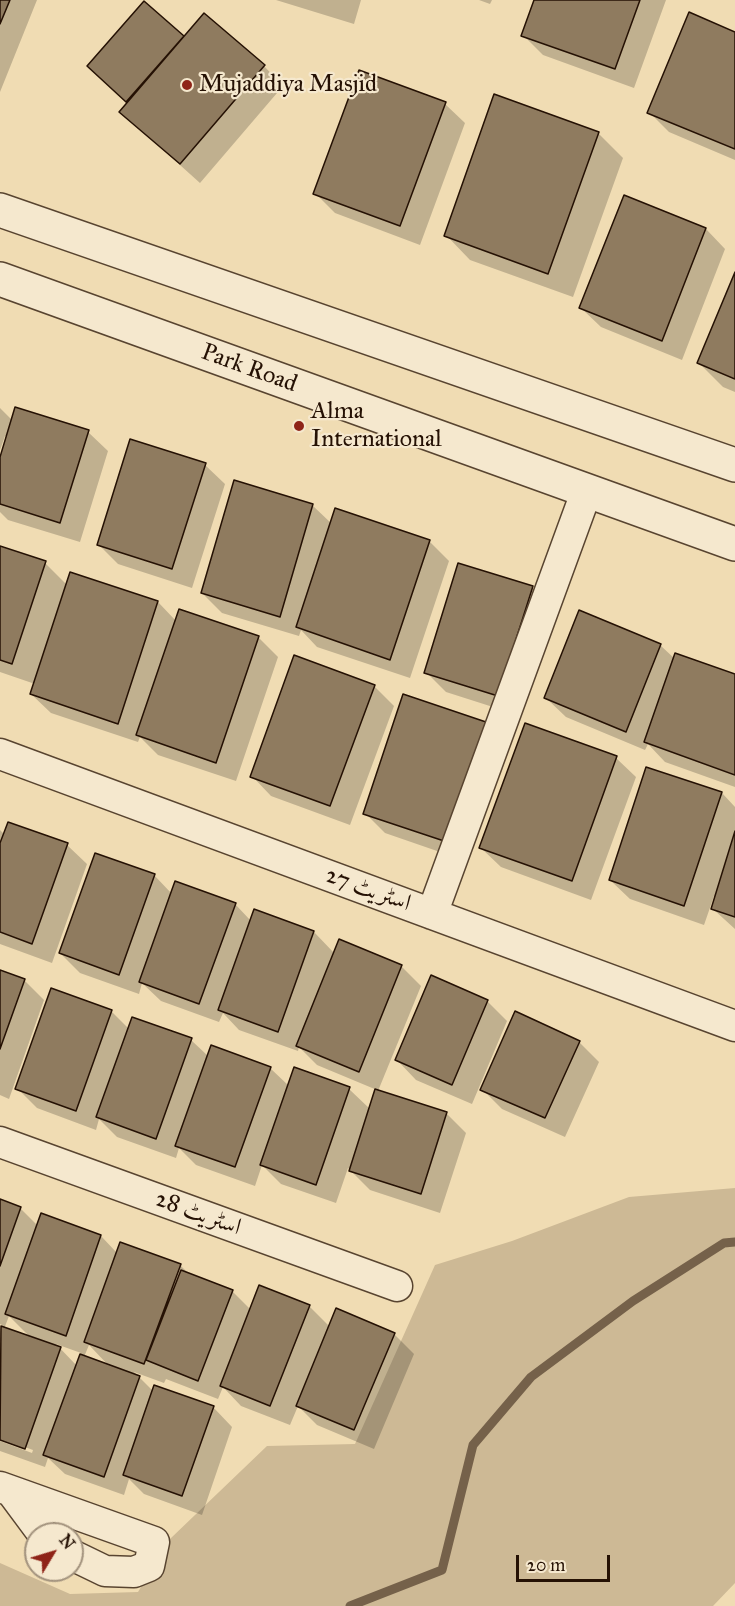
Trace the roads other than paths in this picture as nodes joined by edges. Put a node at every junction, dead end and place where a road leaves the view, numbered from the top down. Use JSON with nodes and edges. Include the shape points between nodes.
{"nodes":[{"id":1,"x":0,"y":210,"type":"edge"},
{"id":2,"x":0,"y":279,"type":"edge"},
{"id":3,"x":735,"y":465,"type":"edge"},
{"id":4,"x":587,"y":490,"type":"junction"},
{"id":5,"x":735,"y":544,"type":"edge"},
{"id":6,"x":0,"y":754,"type":"edge"},
{"id":7,"x":432,"y":914,"type":"junction"},
{"id":8,"x":735,"y":1026,"type":"edge"},
{"id":9,"x":0,"y":1142,"type":"edge"},
{"id":10,"x":397,"y":1286,"type":"dead end"},
{"id":11,"x":6,"y":1489,"type":"edge"},
{"id":12,"x":33,"y":1522,"type":"edge"},
{"id":13,"x":84,"y":1561,"type":"edge"}],
"edges":[{"from":1,"to":3,"type":"street"},
{"from":2,"to":4,"type":"street","name":"Park Road"},
{"from":4,"to":5,"type":"street","name":"Park Road"},
{"from":4,"to":7,"type":"street"},
{"from":6,"to":7,"type":"street","name":"اسٹریٹ 27"},
{"from":7,"to":8,"type":"street","name":"اسٹریٹ 27"},
{"from":9,"to":10,"type":"street","name":"اسٹریٹ 28"},
{"from":11,"to":12,"type":"street"},
{"from":11,"to":13,"type":"street","via":[[154,1542],[148,1566],[134,1572],[105,1571]]}]}
